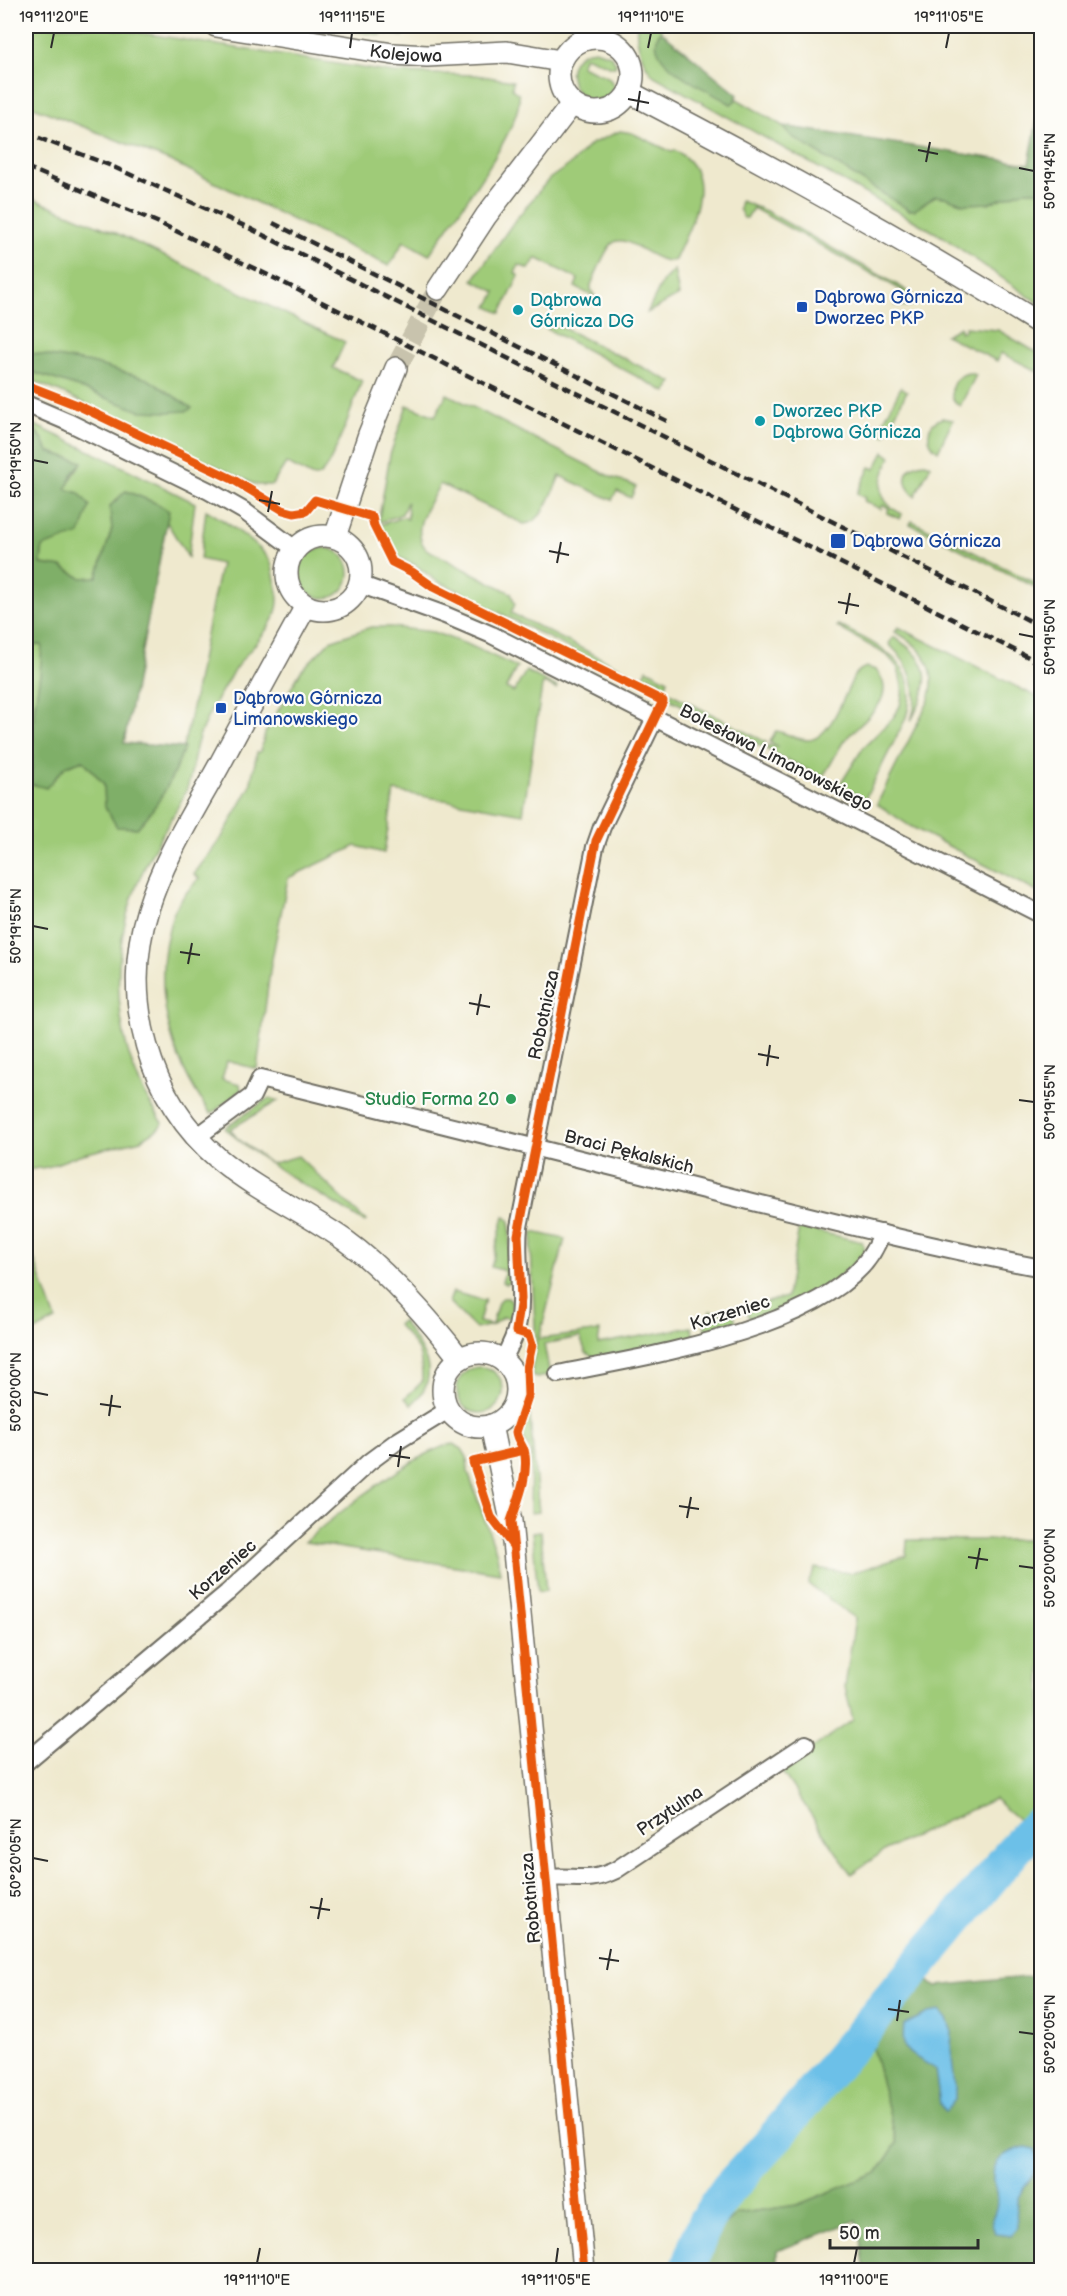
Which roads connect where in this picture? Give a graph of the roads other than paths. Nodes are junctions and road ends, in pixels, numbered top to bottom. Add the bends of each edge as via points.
1 (216, 26) edge
2 (609, 33) edge
3 (561, 61) junction
4 (629, 92) junction
5 (572, 104) junction
6 (438, 289) tunnel mouth
7 (1041, 325) edge
8 (396, 368) tunnel mouth
9 (26, 404) edge
10 (335, 537) junction
11 (295, 549) junction
12 (359, 584) junction
13 (306, 606) junction
14 (655, 718) junction
15 (1041, 915) edge
16 (197, 1137) junction
17 (534, 1149) junction
18 (881, 1233) junction
19 (1041, 1268) edge
20 (460, 1359) junction
21 (502, 1360) junction
22 (558, 1374) dead end
23 (448, 1410) junction
24 (491, 1425) junction
25 (806, 1744) dead end
26 (26, 1762) edge
27 (546, 1878) junction
28 (584, 2271) edge

1 - 3 street, Kolejowa via 393,54 507,52
2 - 3 street via 578,43
2 - 4 street via 629,59 633,75
3 - 5 street via 559,82
4 - 5 street via 621,103 607,111 591,112
4 - 7 street via 930,256
5 - 6 street via 486,216
8 - 10 street
9 - 11 street via 209,491
10 - 11 street via 314,537
10 - 12 street via 346,543 358,559
11 - 13 street via 287,563 287,580 294,596
12 - 13 street via 352,597 337,608 320,610
12 - 14 street, Bolesława Limanowskiego via 468,624
13 - 16 street via 171,852 142,933 137,993 146,1044 167,1096
14 - 15 street, Bolesława Limanowskiego
14 - 17 street, Robotnicza via 596,841
16 - 17 street, Braci Pękalskich via 252,1096 260,1079
16 - 20 street via 250,1182 358,1251 399,1290
17 - 18 street, Braci Pękalskich
17 - 21 street, Robotnicza via 518,1235 520,1312 514,1338
18 - 19 street, Braci Pękalskich
18 - 22 street, Korzeniec via 866,1263 825,1297 795,1312 684,1348
20 - 21 street via 479,1353
20 - 23 street via 448,1371 443,1384 443,1400
21 - 24 street via 513,1373 517,1393 510,1412
23 - 24 street via 468,1425
23 - 26 street, Korzeniec via 369,1462 227,1593
24 - 27 street, Robotnicza via 510,1515
25 - 27 street, Przytulna via 616,1870 593,1879
27 - 28 street, Robotnicza

